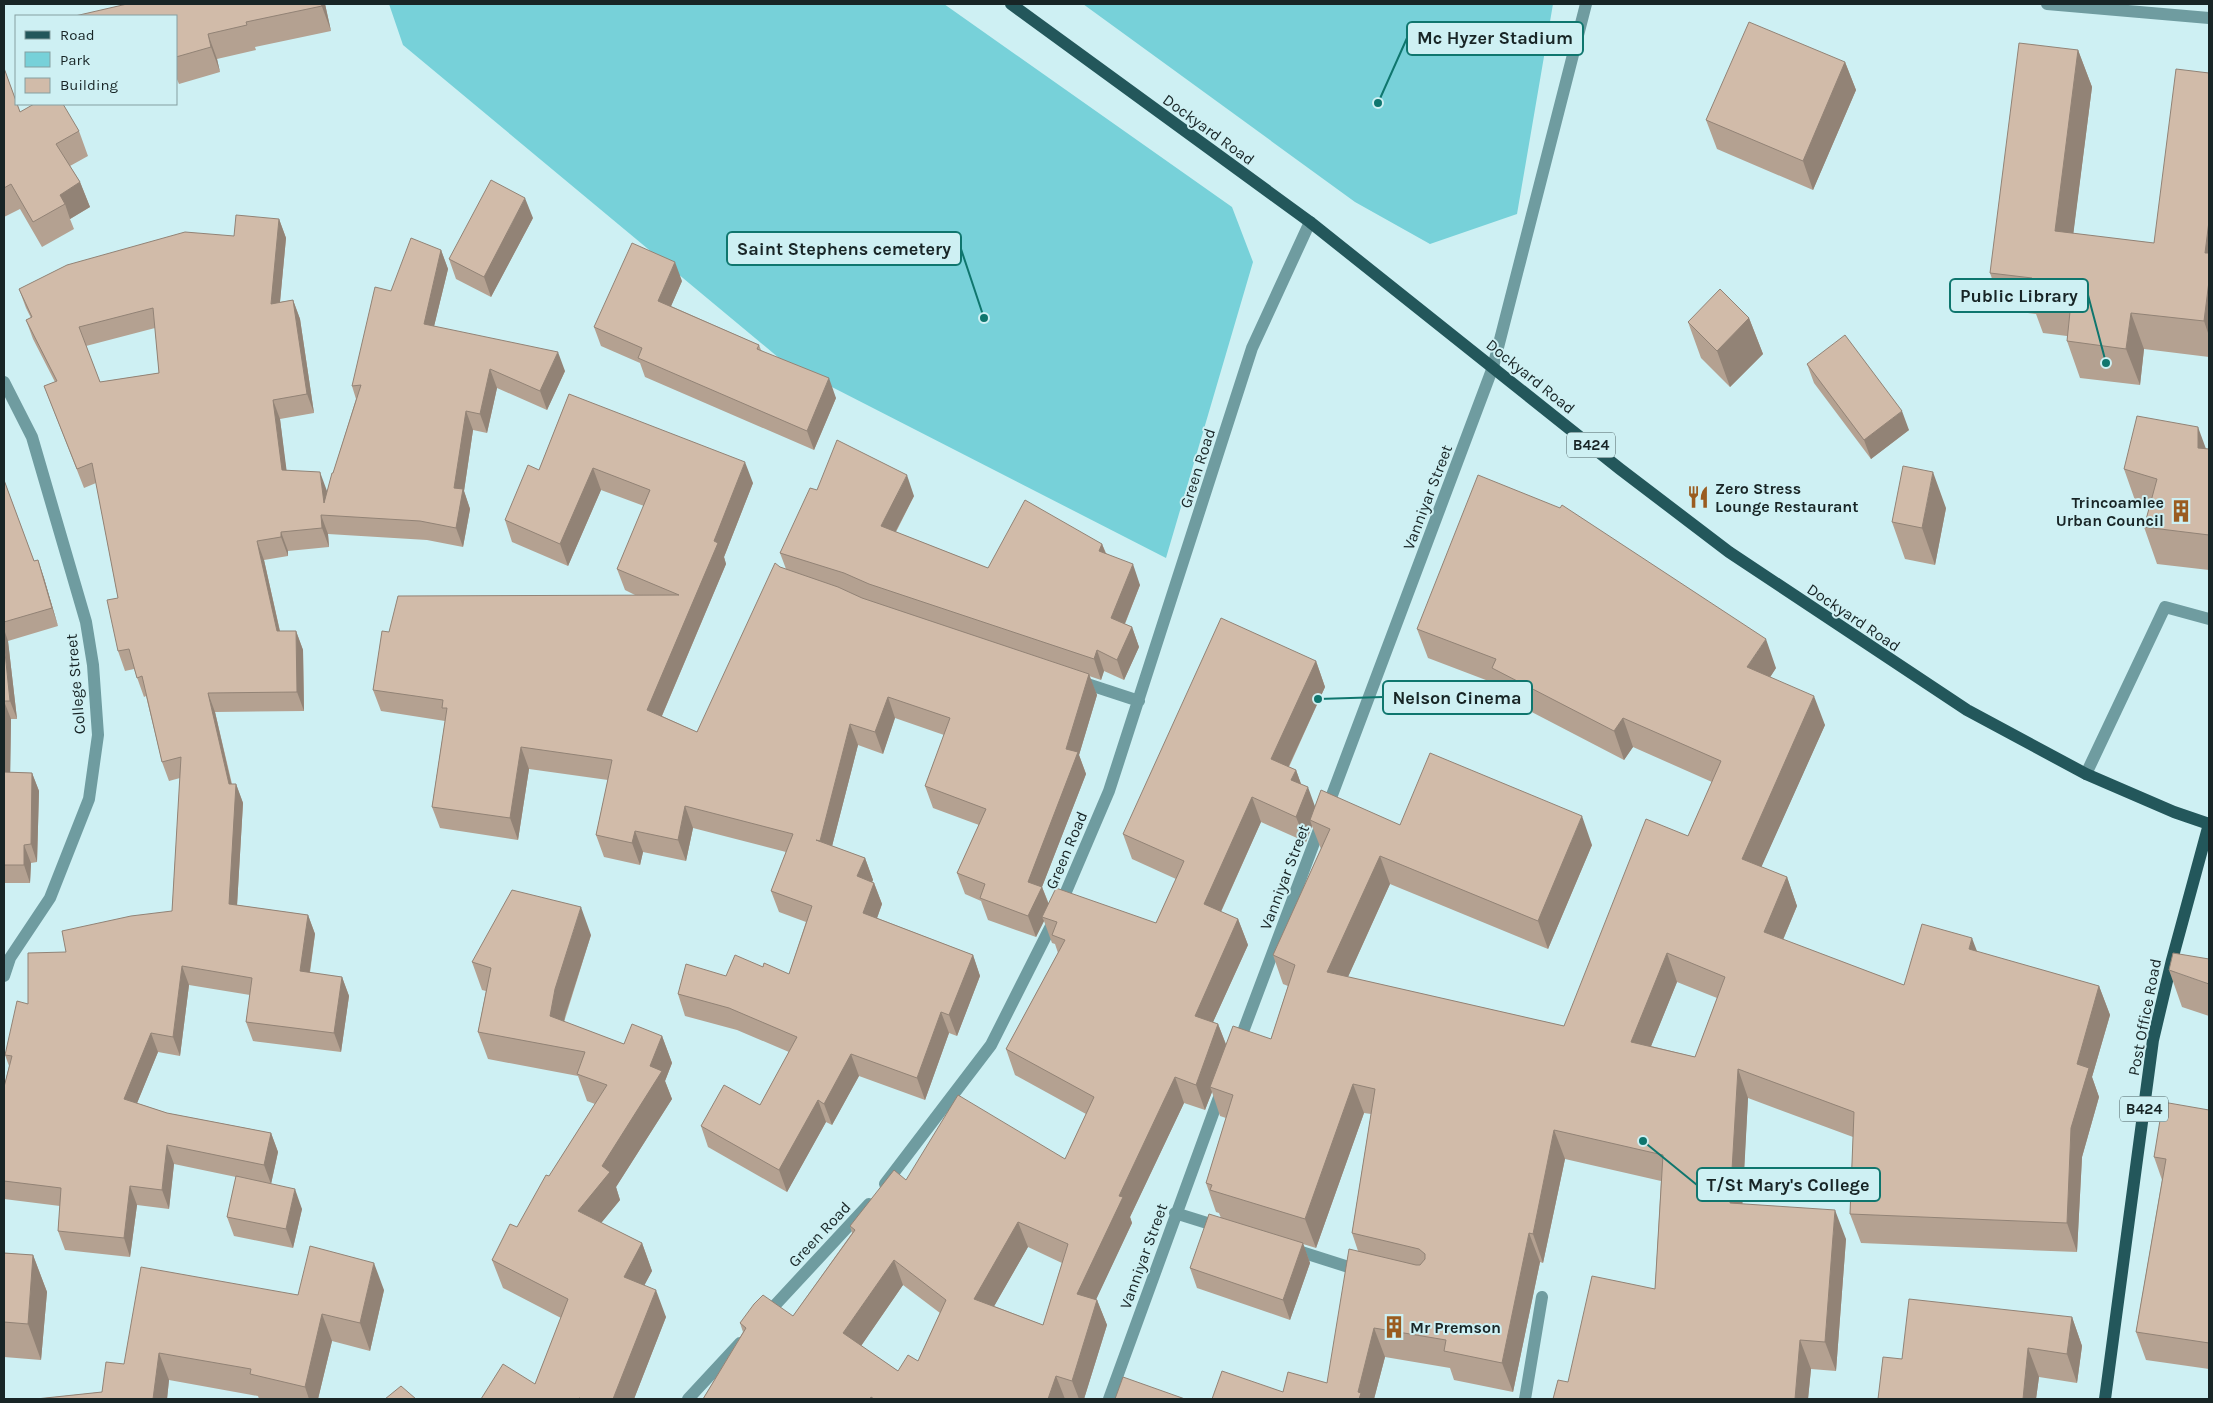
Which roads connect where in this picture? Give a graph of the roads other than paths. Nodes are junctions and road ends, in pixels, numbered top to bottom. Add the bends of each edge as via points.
1 (1011, 4) edge
2 (1586, 4) edge
3 (2047, 4) edge
4 (2209, 18) edge
5 (1310, 222) junction
6 (1493, 366) junction
7 (4, 382) edge
8 (2209, 619) edge
9 (1069, 678) edge
10 (1139, 701) junction
11 (2086, 774) junction
12 (2209, 824) edge
13 (7, 958) edge
14 (4, 976) edge
15 (1234, 1055) edge
16 (1227, 1074) edge
17 (1175, 1214) junction
18 (1230, 1230) edge
19 (1276, 1244) edge
20 (1376, 1274) edge
21 (1542, 1297) dead end
22 (688, 1399) edge
23 (1109, 1399) edge
24 (1525, 1399) edge
25 (2106, 1399) edge

1 - 5 main road, Dockyard Road / B424
2 - 6 street, Vanniyar Street
3 - 4 street
5 - 6 main road, Dockyard Road / B424
5 - 10 street, Green Road via 1252,348
6 - 11 main road, Dockyard Road / B424 via 1729,552 1967,710
6 - 15 street, Vanniyar Street
7 - 13 street, College Street via 32,437 86,622 98,735 89,799 50,898
8 - 11 street via 2165,607
9 - 10 street
10 - 22 street, Green Road via 1109,791 1054,920 991,1045 873,1200
11 - 12 main road, Dockyard Road / B424
12 - 25 main road, Post Office Road / B424 via 2153,1040
13 - 14 street, College Street
16 - 17 street, Vanniyar Street
17 - 18 street
17 - 23 street, Vanniyar Street
19 - 20 street
21 - 24 street

